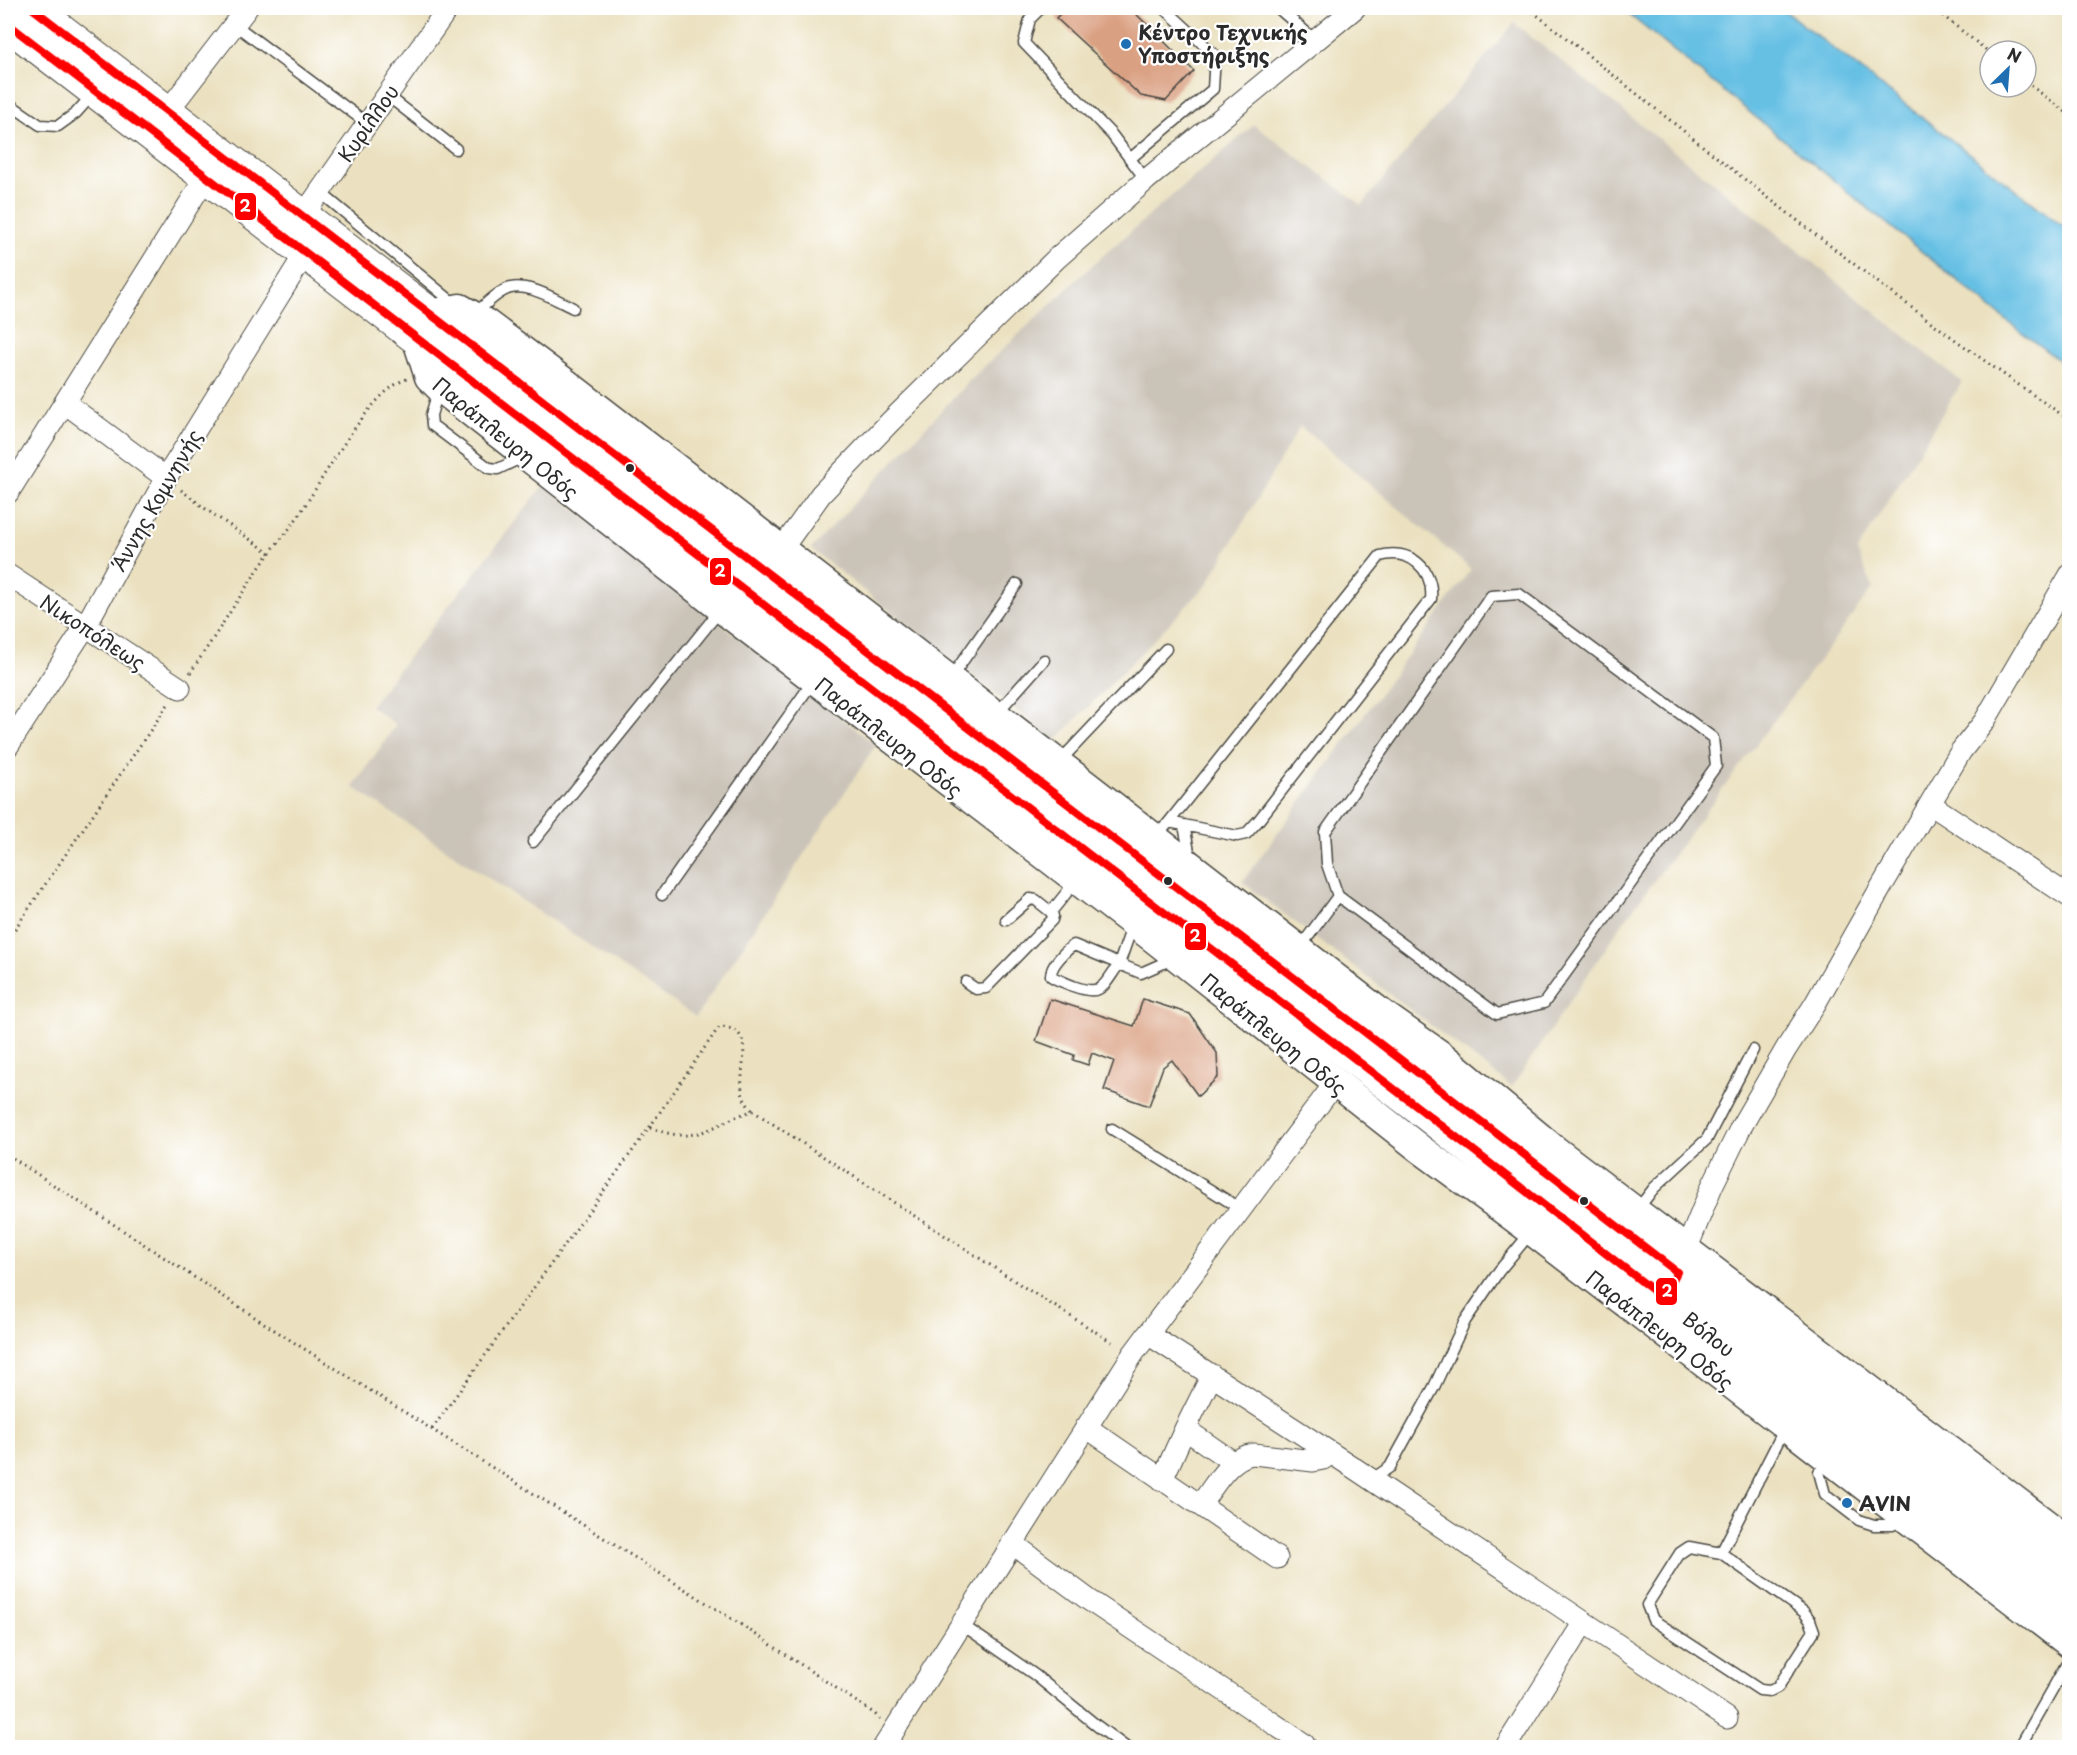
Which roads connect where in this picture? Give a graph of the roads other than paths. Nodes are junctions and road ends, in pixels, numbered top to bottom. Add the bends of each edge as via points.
1 (448, 8) edge
2 (1041, 8) edge
3 (1164, 8) edge
4 (1278, 8) edge
5 (1355, 8) edge
6 (44, 11) edge
7 (240, 16) edge
8 (8, 24) edge
9 (1316, 41) junction
10 (95, 92) junction
11 (388, 96) junction
12 (8, 103) edge
13 (167, 112) junction
14 (368, 124) junction
15 (456, 148) dead end
16 (1131, 158) junction
17 (206, 177) junction
18 (1146, 180) junction
19 (307, 226) junction
20 (573, 308) dead end
21 (445, 319) junction
22 (65, 404) junction
23 (166, 478) junction
24 (8, 493) edge
25 (781, 550) junction
26 (8, 575) edge
27 (2070, 575) edge
28 (1017, 584) dead end
29 (722, 609) junction
30 (85, 627) junction
31 (1166, 650) dead end
32 (1044, 660) dead end
33 (814, 679) junction
34 (950, 679) junction
35 (180, 688) road end
36 (996, 715) junction
37 (8, 746) edge
38 (1059, 763) junction
39 (1930, 804) junction
40 (1184, 825) junction
41 (1162, 830) junction
42 (533, 842) dead end
43 (1192, 866) junction
44 (1077, 881) junction
45 (662, 895) dead end
46 (1338, 896) junction
47 (2070, 897) edge
48 (1051, 912) junction
49 (1006, 920) dead end
50 (1134, 923) junction
51 (1299, 949) junction
52 (1178, 957) junction
53 (1119, 964) junction
54 (966, 982) dead end
55 (1753, 1050) dead end
56 (1335, 1083) junction
57 (1112, 1129) dead end
58 (1242, 1209) junction
59 (1636, 1211) junction
60 (1532, 1231) junction
61 (1669, 1285) junction
62 (1148, 1334) junction
63 (1212, 1375) junction
64 (1785, 1426) junction
65 (1086, 1427) junction
66 (1185, 1428) junction
67 (1331, 1453) junction
68 (1233, 1462) junction
69 (1819, 1472) dead end
70 (1162, 1480) junction
71 (1371, 1480) junction
72 (1200, 1505) junction
73 (1916, 1517) junction
74 (2070, 1542) edge
75 (1012, 1544) junction
76 (1721, 1553) junction
77 (1277, 1558) dead end
78 (2070, 1576) edge
79 (2070, 1611) edge
80 (1584, 1622) junction
81 (961, 1624) junction
82 (2070, 1644) edge
83 (2070, 1658) edge
84 (1727, 1718) dead end
85 (887, 1741) edge
86 (1304, 1744) dead end
87 (1127, 1748) edge
88 (1505, 1748) edge
89 (2019, 1748) edge

1 - 11 street, Κυρίλλου
2 - 16 lane via 1030,19 1024,43
3 - 16 lane via 1215,55 1212,89
4 - 9 lane
5 - 9 street
6 - 13 main road, Βόλου
7 - 13 street
7 - 14 lane
8 - 10 main road, Βόλου
9 - 18 street
10 - 12 lane via 58,126 40,125
10 - 17 main road, Βόλου
11 - 14 street, Κυρίλλου
11 - 15 lane
13 - 19 main road, Βόλου
14 - 19 street, Κυρίλλου
16 - 18 lane
17 - 19 main road, Βόλου
17 - 22 street
18 - 25 street via 1057,258 890,422 821,494
19 - 21 main road, Βόλου
19 - 21 lane
19 - 23 street, Άννης Κομνηνής
20 - 21 lane via 533,290 516,288
21 - 25 street, Παράπλευρη Οδός via 566,383
21 - 29 street, Παράπλευρη Οδός via 434,382
21 - 61 main road, Βόλου
22 - 23 street
22 - 24 street
23 - 30 street, Άννης Κομνηνής
25 - 34 street, Παράπλευρη Οδός
26 - 30 street, Νικοπόλεως
27 - 39 street via 1984,722 1961,751
28 - 34 lane
29 - 33 street, Παράπλευρη Οδός
29 - 42 lane
30 - 35 street, Νικοπόλεως
30 - 37 street, Άννης Κομνηνής
31 - 38 lane
32 - 36 lane
33 - 44 street, Παράπλευρη Οδός
33 - 45 lane
34 - 36 street, Παράπλευρη Οδός
36 - 38 street, Παράπλευρη Οδός
38 - 41 street, Παράπλευρη Οδός
39 - 47 street
39 - 61 street via 1741,1127
40 - 41 lane
40 - 41 lane via 1237,836 1246,834 1258,821 1431,599 1431,582 1418,562 1395,554 1380,556
40 - 43 lane
41 - 43 street, Παράπλευρη Οδός
43 - 51 street, Παράπλευρη Οδός
44 - 48 lane
44 - 50 street, Παράπλευρη Οδός
46 - 46 lane via 1497,1014 1544,1003 1716,766 1713,738 1519,594 1491,596 1325,832 1327,864
46 - 51 lane
48 - 49 lane via 1030,899
48 - 54 lane via 1052,920 986,988 976,989
50 - 52 street, Παράπλευρη Οδός
50 - 53 lane
51 - 59 street, Παράπλευρη Οδός via 1442,1056
52 - 53 lane via 1141,973
52 - 56 street, Παράπλευρη Οδός
53 - 53 lane via 1074,945 1050,972 1053,978 1089,992 1104,985
55 - 59 lane via 1707,1140 1654,1188
56 - 58 street
56 - 60 street, Παράπλευρη Οδός
57 - 58 lane
58 - 62 street
59 - 61 street, Παράπλευρη Οδός
60 - 61 street, Παράπλευρη Οδός
60 - 71 lane via 1465,1321 1390,1467
61 - 64 street, Παράπλευρη Οδός
61 - 73 main road, Βόλου
61 - 74 street, Παράπλευρη Οδός
61 - 78 main road, Βόλου
62 - 63 street
62 - 65 street
63 - 66 street
63 - 67 street
64 - 73 street, Παράπλευρη Οδός
64 - 76 lane
65 - 70 street
65 - 75 street
66 - 68 street
66 - 70 street
67 - 68 street via 1319,1460 1253,1454
67 - 71 street
68 - 72 street
69 - 73 lane via 1825,1494 1859,1520 1874,1525
70 - 72 street
71 - 80 street
72 - 77 street
73 - 79 main road, Βόλου
73 - 82 street, Παράπλευρη Οδός
75 - 81 street
75 - 86 street
76 - 76 lane via 1804,1612 1814,1631 1778,1687 1770,1691 1760,1690 1649,1614 1647,1605 1680,1553 1689,1547
80 - 84 street
80 - 88 street
81 - 85 street
81 - 87 lane via 1035,1675
83 - 89 lane

